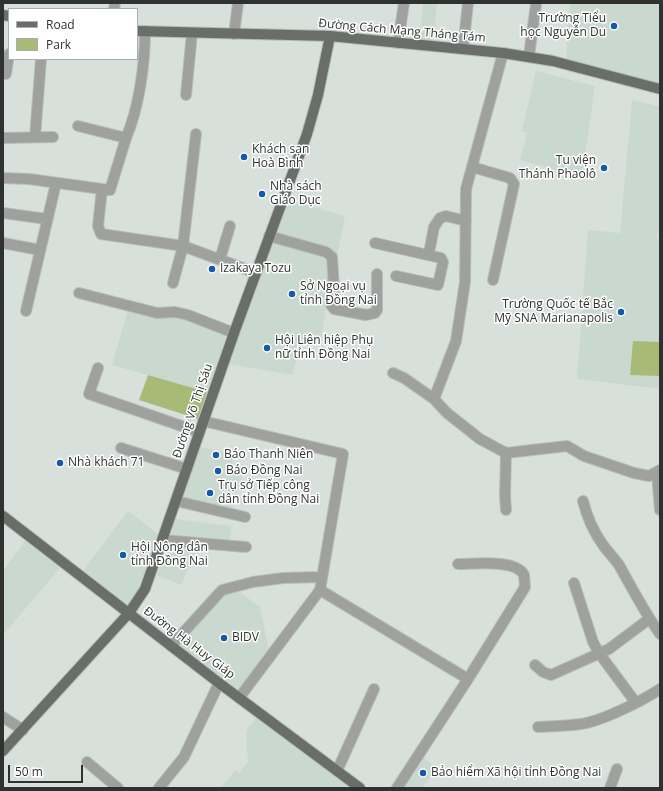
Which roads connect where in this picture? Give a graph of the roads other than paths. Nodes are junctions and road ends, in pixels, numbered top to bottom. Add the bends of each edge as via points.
1 (238, 3) edge
2 (404, 3) edge
3 (468, 3) edge
4 (536, 4) dead end
5 (141, 31) edge
6 (192, 33) junction
7 (234, 34) junction
8 (330, 36) junction
9 (398, 43) junction
10 (463, 49) junction
11 (503, 53) junction
12 (529, 56) junction
13 (8, 60) edge
14 (41, 60) edge
15 (6, 74) dead end
16 (660, 89) edge
17 (186, 95) dead end
18 (78, 126) dead end
19 (196, 134) dead end
20 (35, 137) junction
21 (53, 137) dead end
22 (3, 138) edge
23 (126, 138) junction
24 (472, 167) junction
25 (3, 178) edge
26 (56, 184) junction
27 (102, 189) junction
28 (3, 212) edge
29 (47, 219) junction
30 (466, 220) junction
31 (230, 226) dead end
32 (269, 236) junction
33 (3, 243) edge
34 (375, 243) dead end
35 (183, 246) junction
36 (40, 250) junction
37 (429, 253) junction
38 (220, 259) junction
39 (256, 273) junction
40 (377, 274) dead end
41 (396, 276) dead end
42 (493, 280) dead end
43 (174, 283) dead end
44 (80, 293) dead end
45 (26, 311) dead end
46 (234, 333) junction
47 (98, 368) dead end
48 (392, 373) dead end
49 (434, 400) junction
50 (203, 421) junction
51 (199, 432) junction
52 (121, 448) dead end
53 (506, 453) junction
54 (187, 469) junction
55 (658, 471) edge
56 (176, 501) junction
57 (583, 501) dead end
58 (506, 510) dead end
59 (660, 510) edge
60 (3, 516) edge
61 (245, 517) dead end
62 (163, 540) junction
63 (246, 546) dead end
64 (458, 564) dead end
65 (322, 577) junction
66 (574, 583) dead end
67 (320, 590) junction
68 (129, 613) junction
69 (649, 619) junction
70 (660, 634) edge
71 (170, 646) junction
72 (599, 653) junction
73 (535, 665) dead end
74 (468, 679) junction
75 (219, 683) junction
76 (374, 689) dead end
77 (660, 689) edge
78 (239, 698) junction
79 (636, 703) junction
80 (3, 717) edge
81 (538, 727) dead end
82 (23, 730) junction
83 (3, 751) edge
84 (87, 762) dead end
85 (617, 769) dead end
86 (337, 770) junction
87 (118, 788) edge
88 (159, 788) edge
89 (360, 788) edge
90 (397, 788) edge
91 (610, 788) edge

1 - 7 street
2 - 9 street
3 - 10 street
4 - 12 street
5 - 6 main road, Đường Cách Mạng Tháng Tám
5 - 23 street via 145,53
6 - 7 main road, Đường Cách Mạng Tháng Tám
6 - 17 street
7 - 8 main road, Đường Cách Mạng Tháng Tám
8 - 9 main road, Đường Cách Mạng Tháng Tám
8 - 32 main road, Đường Võ Thị Sáu via 314,110
9 - 10 main road, Đường Cách Mạng Tháng Tám
10 - 11 main road, Đường Cách Mạng Tháng Tám
11 - 12 main road, Đường Cách Mạng Tháng Tám
11 - 24 street
12 - 16 main road, Đường Cách Mạng Tháng Tám
13 - 15 street
14 - 20 street
18 - 23 street
19 - 35 street
20 - 21 street
20 - 22 street
23 - 27 street via 110,190
24 - 30 street via 466,189
24 - 42 street via 510,178 514,184
25 - 26 street
26 - 27 street
26 - 29 street
27 - 35 street via 98,226 100,234
28 - 29 street
29 - 36 street
30 - 37 street via 446,216 440,218 434,228
30 - 49 street via 464,292 456,341
31 - 38 street
32 - 39 main road, Đường Võ Thị Sáu
32 - 40 street via 326,252 332,257 334,289 331,305 334,309 366,315 375,314
33 - 36 street
34 - 37 street
35 - 38 street
35 - 43 street
36 - 45 street
37 - 41 street via 441,258 443,262 444,268 438,285
38 - 39 street
39 - 46 main road, Đường Võ Thị Sáu
44 - 46 street via 157,313 176,312 188,315
46 - 50 main road, Đường Võ Thị Sáu
47 - 51 street via 89,394
48 - 49 street via 404,378
49 - 53 street via 473,434
50 - 51 main road, Đường Võ Thị Sáu
50 - 65 street via 343,454
51 - 54 main road, Đường Võ Thị Sáu
52 - 54 street
53 - 55 street via 567,446 584,456 634,473 649,476
53 - 58 street
54 - 56 main road, Đường Võ Thị Sáu
55 - 59 street
56 - 61 street
56 - 62 main road, Đường Võ Thị Sáu
57 - 69 street via 588,520 617,562
60 - 68 main road, Đường Hà Huy Giáp
62 - 63 street
62 - 68 main road, Đường Võ Thị Sáu via 145,589
64 - 74 street via 509,565 522,571 525,580 525,587
65 - 67 street
65 - 71 street via 283,578 222,590
66 - 72 street
67 - 74 street
67 - 78 street
68 - 71 main road, Đường Hà Huy Giáp
68 - 82 main road, Đường Võ Thị Sáu
69 - 70 street
69 - 72 street via 618,643
71 - 75 main road, Đường Hà Huy Giáp
72 - 73 street via 551,675
72 - 79 street
74 - 90 street
75 - 78 main road, Đường Hà Huy Giáp
75 - 88 street via 184,757
76 - 86 street
77 - 79 street
78 - 86 main road, Đường Hà Huy Giáp
79 - 81 street via 582,724
80 - 82 street
82 - 83 main road, Đường Võ Thị Sáu
84 - 87 street
85 - 91 street
86 - 89 main road, Đường Hà Huy Giáp

